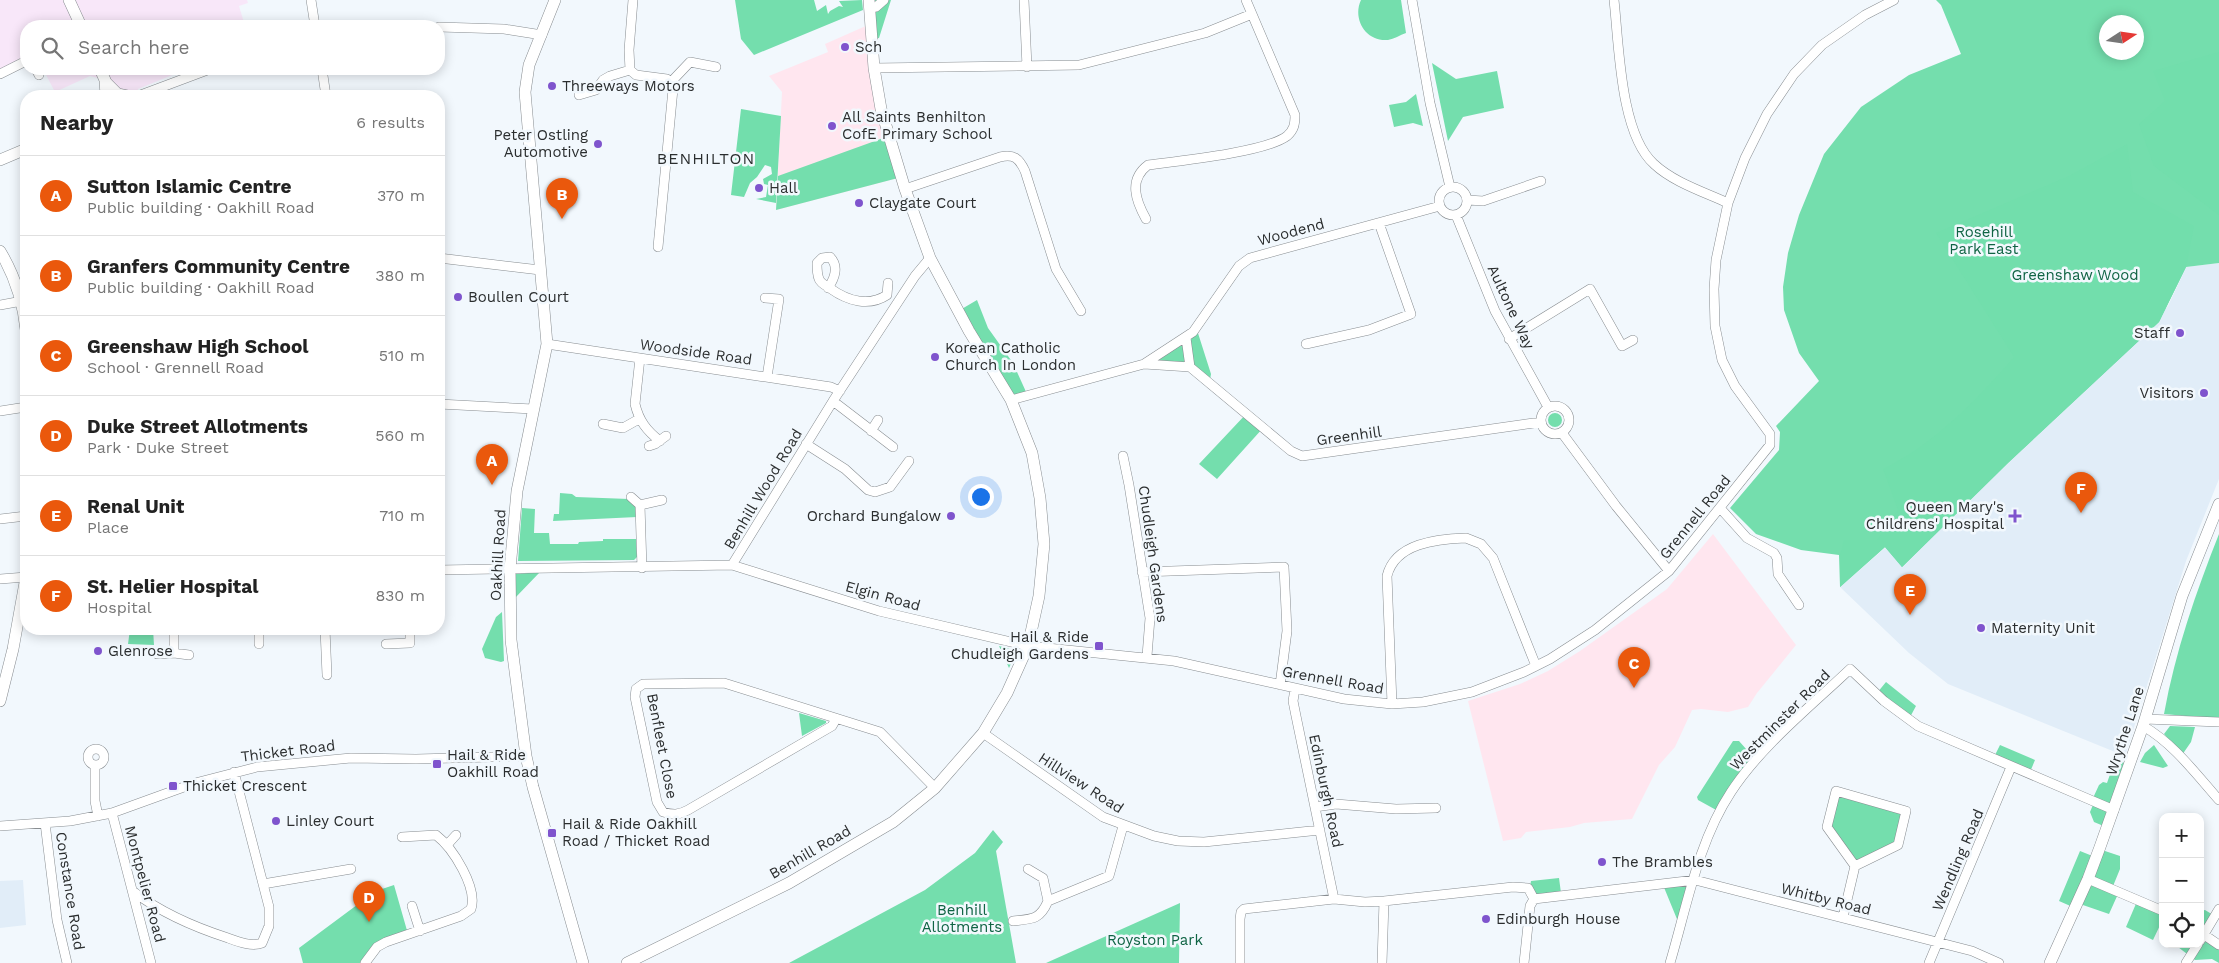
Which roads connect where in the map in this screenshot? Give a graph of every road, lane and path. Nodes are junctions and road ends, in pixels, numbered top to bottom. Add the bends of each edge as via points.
1 (69, 0) edge
2 (311, 0) edge
3 (555, 0) edge
4 (633, 0) edge
5 (884, 0) edge
6 (1024, 0) edge
7 (1246, 0) edge
8 (1412, 0) edge
9 (1614, 0) edge
10 (1894, 0) edge
11 (869, 4) edge
12 (1252, 14) junction
13 (78, 20) edge
14 (315, 20) edge
15 (445, 27) edge
16 (542, 34) junction
17 (20, 64) edge
18 (716, 67) dead end
19 (1026, 67) junction
20 (874, 68) junction
21 (630, 70) junction
22 (0, 74) edge
23 (103, 75) edge
24 (194, 75) edge
25 (323, 75) edge
26 (106, 80) junction
27 (670, 82) junction
28 (106, 90) edge
29 (115, 90) edge
30 (154, 90) edge
31 (325, 90) edge
32 (579, 95) dead end
33 (20, 152) edge
34 (0, 160) edge
35 (1541, 181) dead end
36 (1450, 187) junction
37 (905, 189) junction
38 (1468, 200) junction
39 (1728, 203) junction
40 (1440, 206) junction
41 (1456, 215) junction
42 (1146, 219) dead end
43 (1378, 223) junction
44 (658, 247) dead end
45 (0, 251) edge
46 (930, 258) junction
47 (445, 259) edge
48 (540, 270) junction
49 (888, 283) dead end
50 (828, 288) dead end
51 (20, 295) edge
52 (887, 295) junction
53 (765, 298) dead end
54 (20, 301) edge
55 (898, 301) junction
56 (0, 305) edge
57 (1081, 311) dead end
58 (1186, 338) junction
59 (1509, 339) junction
60 (1633, 340) dead end
61 (547, 344) junction
62 (1306, 344) dead end
63 (640, 358) junction
64 (1144, 364) junction
65 (1190, 367) junction
66 (767, 377) junction
67 (840, 391) junction
68 (1011, 400) junction
69 (833, 401) junction
70 (445, 404) edge
71 (1548, 407) junction
72 (20, 408) edge
73 (533, 409) junction
74 (0, 411) edge
75 (639, 419) junction
76 (878, 420) dead end
77 (1541, 422) junction
78 (603, 424) dead end
79 (871, 431) junction
80 (1562, 433) junction
81 (806, 444) junction
82 (649, 446) dead end
83 (893, 447) dead end
84 (1123, 456) dead end
85 (909, 461) dead end
86 (631, 497) dead end
87 (662, 500) dead end
88 (2219, 504) edge
89 (640, 505) junction
90 (1720, 508) junction
91 (20, 517) edge
92 (0, 519) edge
93 (732, 566) junction
94 (642, 568) junction
95 (510, 569) junction
96 (445, 570) edge
97 (1669, 571) junction
98 (1142, 572) junction
99 (20, 577) edge
100 (0, 579) edge
101 (1800, 605) dead end
102 (20, 610) edge
103 (174, 635) edge
104 (259, 635) edge
105 (325, 635) edge
106 (410, 635) edge
107 (259, 644) dead end
108 (386, 644) dead end
109 (1028, 646) junction
110 (174, 653) junction
111 (157, 654) dead end
112 (189, 655) dead end
113 (1147, 656) junction
114 (1536, 666) junction
115 (327, 675) dead end
116 (1280, 685) junction
117 (1295, 689) junction
118 (0, 701) edge
119 (1392, 704) junction
120 (836, 719) junction
121 (2144, 722) junction
122 (2219, 722) edge
123 (983, 733) junction
124 (526, 756) junction
125 (95, 765) dead end
126 (2011, 767) junction
127 (234, 772) junction
128 (935, 788) junction
129 (2219, 800) edge
130 (1315, 807) junction
131 (1436, 808) dead end
132 (2114, 810) junction
133 (112, 813) junction
134 (98, 816) junction
135 (46, 824) junction
136 (0, 826) edge
137 (1123, 826) junction
138 (1320, 830) junction
139 (456, 835) dead end
140 (402, 837) dead end
141 (446, 845) junction
142 (1856, 866) junction
143 (351, 869) dead end
144 (1028, 869) dead end
145 (2088, 879) junction
146 (1695, 880) junction
147 (263, 884) junction
148 (134, 892) junction
149 (1534, 898) junction
150 (1334, 899) junction
151 (1048, 901) junction
152 (1384, 901) junction
153 (412, 906) dead end
154 (2159, 909) edge
155 (2219, 910) edge
156 (1844, 917) junction
157 (1013, 921) dead end
158 (420, 931) junction
159 (2204, 933) edge
160 (2204, 937) edge
161 (1938, 942) junction
162 (2219, 945) edge
163 (2195, 948) edge
164 (67, 963) edge
165 (151, 963) edge
166 (365, 963) edge
167 (583, 963) edge
168 (627, 963) edge
169 (1240, 963) edge
170 (1382, 963) edge
171 (1524, 963) edge
172 (1670, 963) edge
173 (1930, 963) edge
174 (1999, 963) edge
175 (2050, 963) edge
176 (2186, 963) edge

1 - 13 street
2 - 14 street
3 - 16 street, Oakhill Road
4 - 21 street
5 - 11 street via 876,6
6 - 19 street
7 - 12 street
8 - 36 street via 1430,103
9 - 39 street via 1627,113 1643,153 1669,175
10 - 39 street via 1841,31 1800,67 1767,114
11 - 20 street, Benhill Road
12 - 19 street via 1206,33 1079,65
12 - 42 street via 1295,115 1292,131 1276,142 1254,148 1148,166 1142,170 1135,190
15 - 16 street
16 - 48 street, Oakhill Road via 529,65 525,92
17 - 22 street
18 - 27 street via 690,62
19 - 20 street
20 - 37 street, Benhill Road via 881,109
21 - 27 street via 636,75 662,77
21 - 32 street via 610,76 602,80 596,90
23 - 26 street
24 - 30 street
25 - 31 street
26 - 28 street
26 - 29 street
27 - 44 street via 673,89
33 - 34 street
35 - 38 street via 1483,201
36 - 38 street via 1464,191
36 - 40 street via 1442,192
37 - 46 street, Benhill Road
37 - 57 street via 1000,157 1016,157 1021,161 1056,269
38 - 41 street via 1466,208
39 - 90 street, Grennell Road via 1716,260 1715,326 1722,360 1730,377 1771,436 1770,445
40 - 41 street via 1446,214
40 - 43 street, Woodend
41 - 59 street, Aultone Way
43 - 58 street, Woodend via 1244,261
43 - 62 street via 1411,314 1369,330
45 - 51 street
46 - 55 street, Benhill Wood Road
46 - 68 street, Benhill Road
47 - 48 street
48 - 61 street, Oakhill Road
49 - 52 street
50 - 52 street via 852,301 879,300
52 - 55 street
53 - 66 street via 779,299
54 - 56 street
55 - 67 street, Benhill Wood Road
58 - 64 street, Woodend
58 - 65 street
59 - 60 street via 1590,289 1622,346
59 - 71 street, Aultone Way
61 - 63 street, Woodside Road
61 - 73 street, Oakhill Road
63 - 66 street, Woodside Road
63 - 75 street via 635,404
64 - 65 street, Woodend
64 - 68 street, Woodend
65 - 77 street, Greenhill via 1291,451 1302,456
66 - 67 street, Woodside Road
67 - 69 street, Benhill Wood Road
68 - 109 street, Benhill Road via 1032,453 1042,522 1042,572
69 - 79 street
69 - 81 street, Benhill Wood Road
70 - 73 street
71 - 77 street
71 - 80 street via 1561,406 1568,413 1570,422
72 - 74 street
73 - 95 street, Oakhill Road via 517,490
75 - 78 street via 623,428
75 - 82 street via 649,432 663,439
76 - 79 street
77 - 80 street via 1548,433
79 - 83 street
80 - 97 street
81 - 85 street via 875,492 890,487
81 - 93 street, Benhill Wood Road
84 - 98 street, Chudleigh Gardens
86 - 89 street
87 - 89 street
88 - 121 street, Wrythe Lane via 2182,596
89 - 94 street
90 - 97 street, Grennell Road
90 - 101 street via 1747,538 1774,553 1778,574
91 - 92 street
93 - 94 street, Benhill Wood Road
93 - 109 street, Elgin Road via 879,611
94 - 95 street, Benhill Wood Road
95 - 96 street, Benhill Wood Road
95 - 124 street, Oakhill Road via 513,664
97 - 114 street, Grennell Road via 1595,630
98 - 113 street, Chudleigh Gardens via 1150,618
98 - 116 street via 1284,567 1287,631
99 - 100 street
102 - 118 street
103 - 110 street
104 - 107 street
105 - 115 street
106 - 108 street via 410,643
109 - 113 street, Grennell Road
109 - 123 street, Benhill Road via 1007,694
110 - 111 street
110 - 112 street
113 - 116 street, Grennell Road
114 - 119 street, Grennell Road via 1472,692 1423,702
114 - 119 street via 1498,567 1486,549 1466,538 1414,546 1394,560 1387,576
116 - 117 street, Grennell Road
117 - 119 street, Grennell Road
117 - 130 street, Edinburgh Road via 1294,701
120 - 120 street, Benfleet Close via 724,682 643,684 636,689 657,802 663,812 670,815 680,814 696,805 832,726
120 - 128 street, Benfleet Close via 880,732
121 - 122 street
121 - 129 street
121 - 132 street, Wrythe Lane
123 - 128 street, Benhill Road
123 - 137 street, Hillview Road via 1086,806
124 - 127 street, Thicket Road via 351,758
124 - 167 street, Oakhill Road
125 - 134 street
126 - 132 street, Westminster Road
126 - 146 street, Westminster Road via 1918,726 1895,710 1850,669 1764,751 1742,777 1712,828
126 - 161 street, Wendling Road
127 - 133 street, Thicket Road
127 - 147 street
128 - 168 street, Benhill Road via 893,822 789,882
130 - 131 street via 1336,804
130 - 138 street, Edinburgh Road
132 - 145 street, Wrythe Lane
133 - 134 street, Thicket Road
133 - 148 street, Montpelier Road
134 - 135 street, Thicket Road
135 - 136 street, Thicket Road
135 - 164 street, Constance Road via 57,920
137 - 138 street, Hillview Road via 1178,841 1204,842
137 - 151 street via 1109,876
138 - 150 street, Edinburgh Road
139 - 141 street
140 - 141 street via 436,835
141 - 158 street via 464,870 472,909
142 - 142 street via 1828,827 1836,791 1906,811 1898,845
142 - 156 street
143 - 147 street
144 - 151 street via 1043,878
145 - 154 street
145 - 175 street, Wrythe Lane
146 - 149 street, Whitby Road
146 - 156 street, Whitby Road
146 - 172 street, Westminster Road
147 - 148 street via 269,907 269,926 262,944 257,945 192,927 154,907
148 - 165 street, Montpelier Road
149 - 152 street via 1528,888 1512,887
149 - 171 street via 1530,906
150 - 152 street
150 - 169 street via 1244,909 1240,919
151 - 157 street via 1044,912 1035,918
152 - 170 street
153 - 158 street
155 - 159 street
156 - 161 street, Whitby Road
158 - 166 street via 376,946
160 - 162 street
161 - 173 street, Wendling Road
161 - 174 street, Whitby Road via 1972,951
163 - 176 street

